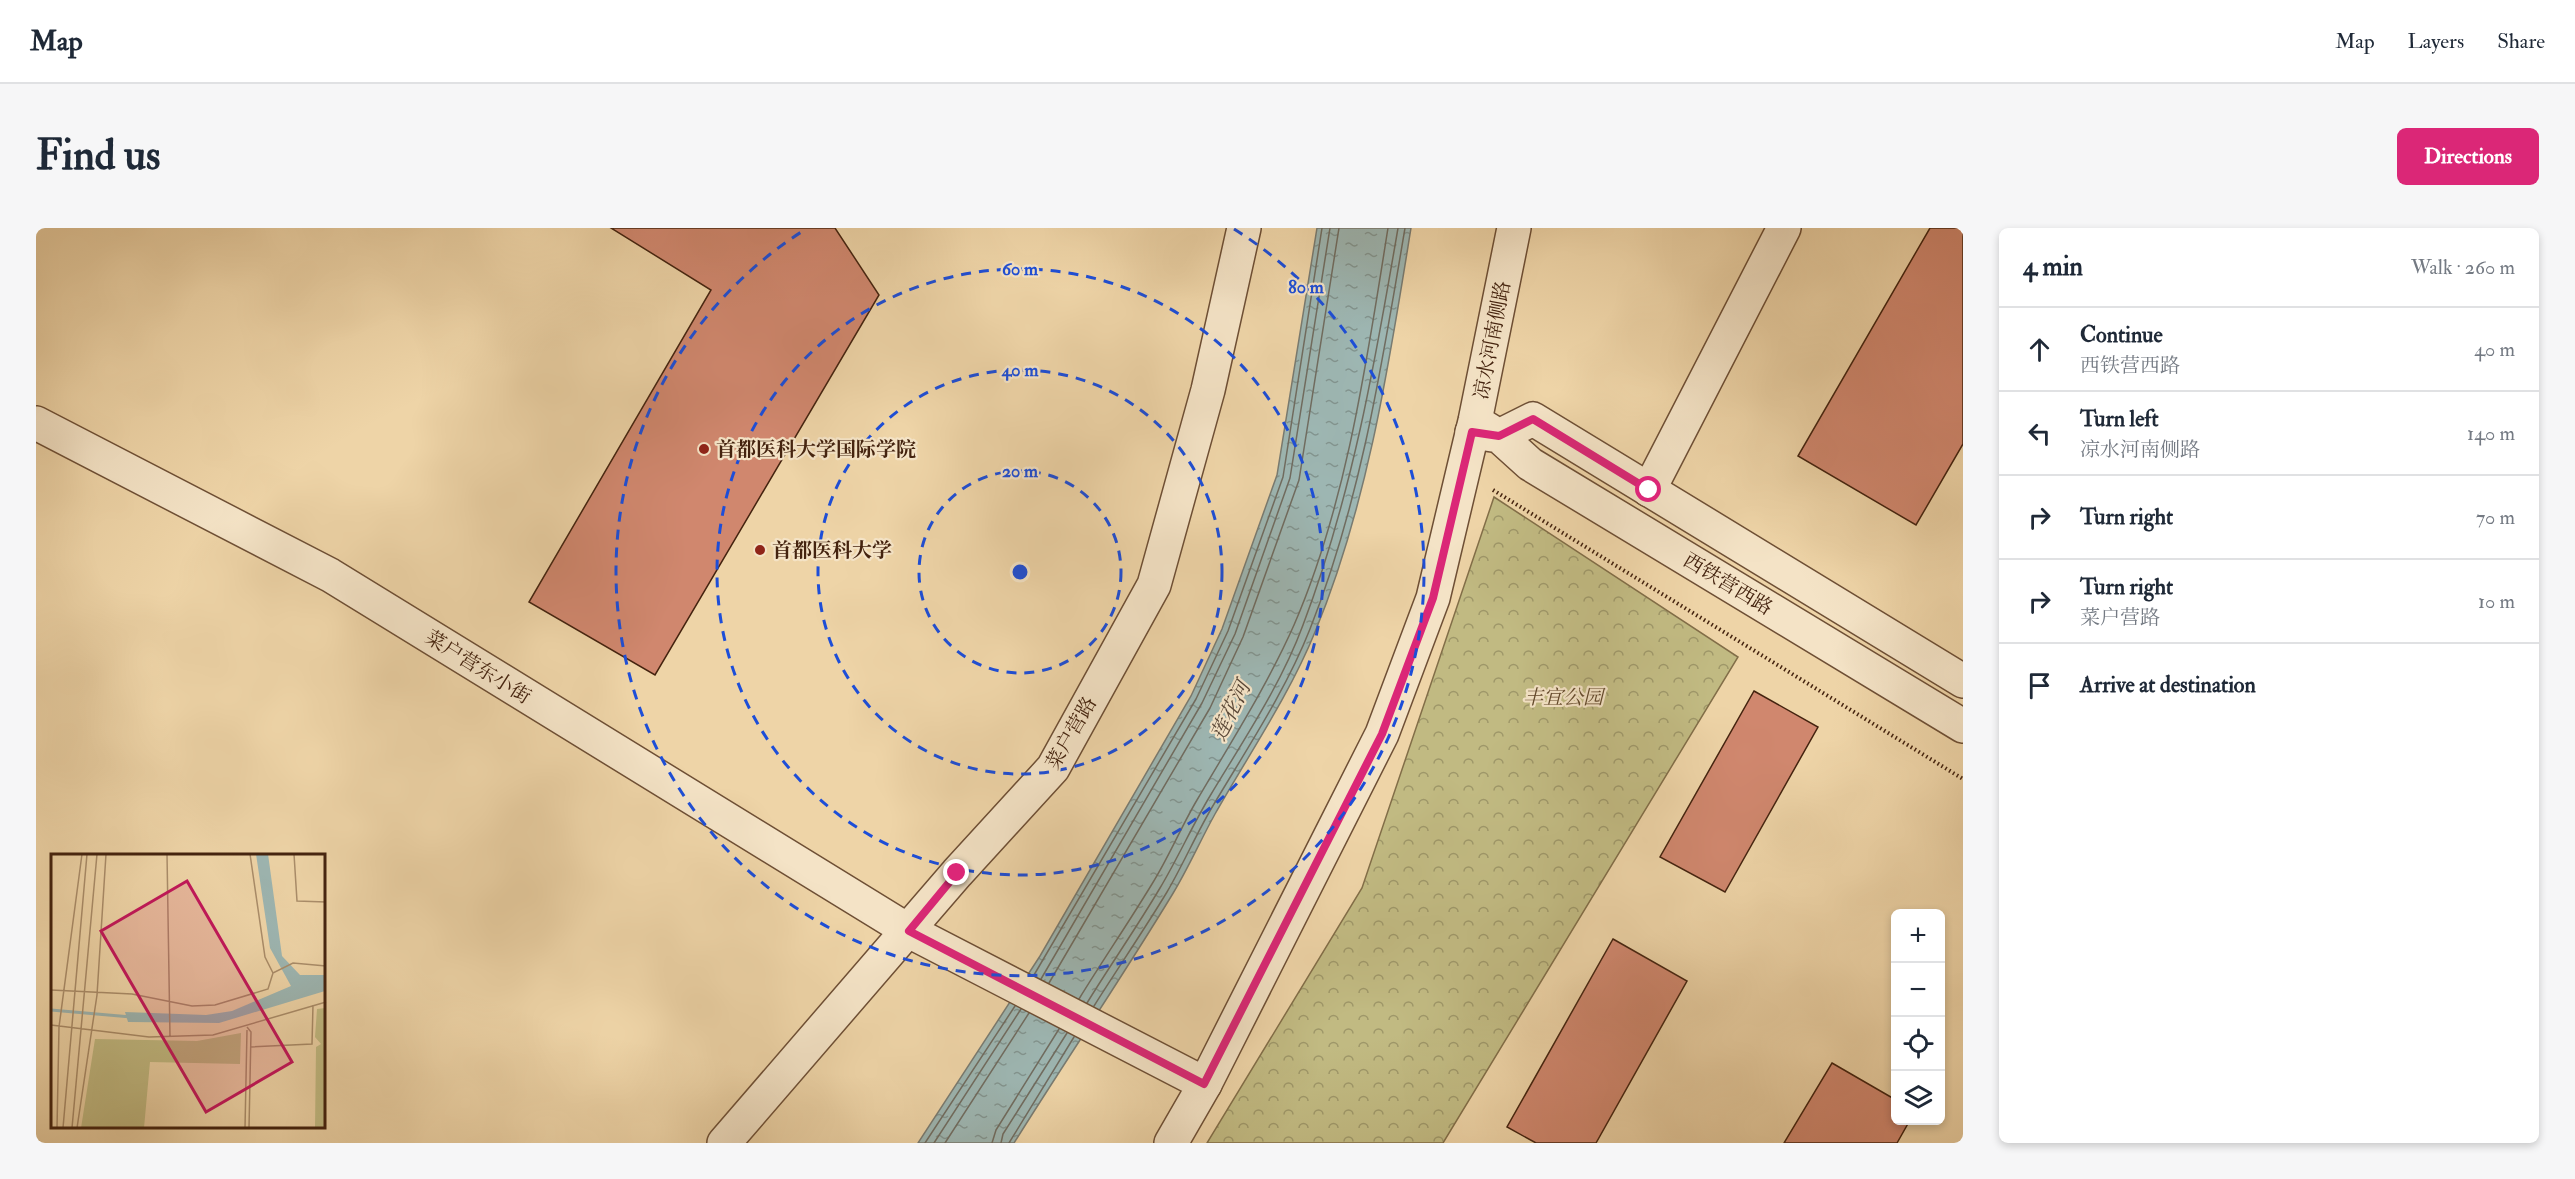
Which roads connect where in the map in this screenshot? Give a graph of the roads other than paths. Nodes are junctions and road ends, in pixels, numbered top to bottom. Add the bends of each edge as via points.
1 (1244, 228) edge
2 (1514, 228) edge
3 (1784, 228) edge
4 (36, 423) edge
5 (1482, 430) junction
6 (1649, 490) junction
7 (1963, 681) edge
8 (1963, 726) edge
9 (909, 931) junction
10 (1204, 1084) junction
11 (724, 1143) edge
12 (1171, 1143) edge

1 - 9 street, 菜户营路 via 1209,390 1154,585 1053,768
2 - 5 street, 凉水河南侧路
3 - 6 street
4 - 9 street, 菜户营东小街 via 330,575
5 - 6 street, 西铁营西路 via 1533,419
5 - 8 street, 西铁营西路 via 1530,464
5 - 10 street, 凉水河南侧路 via 1433,598 1382,734
6 - 7 street, 西铁营西路
9 - 10 street, 菜户营东小街
9 - 11 street, 菜户营路
10 - 12 street, 凉水河南侧路

